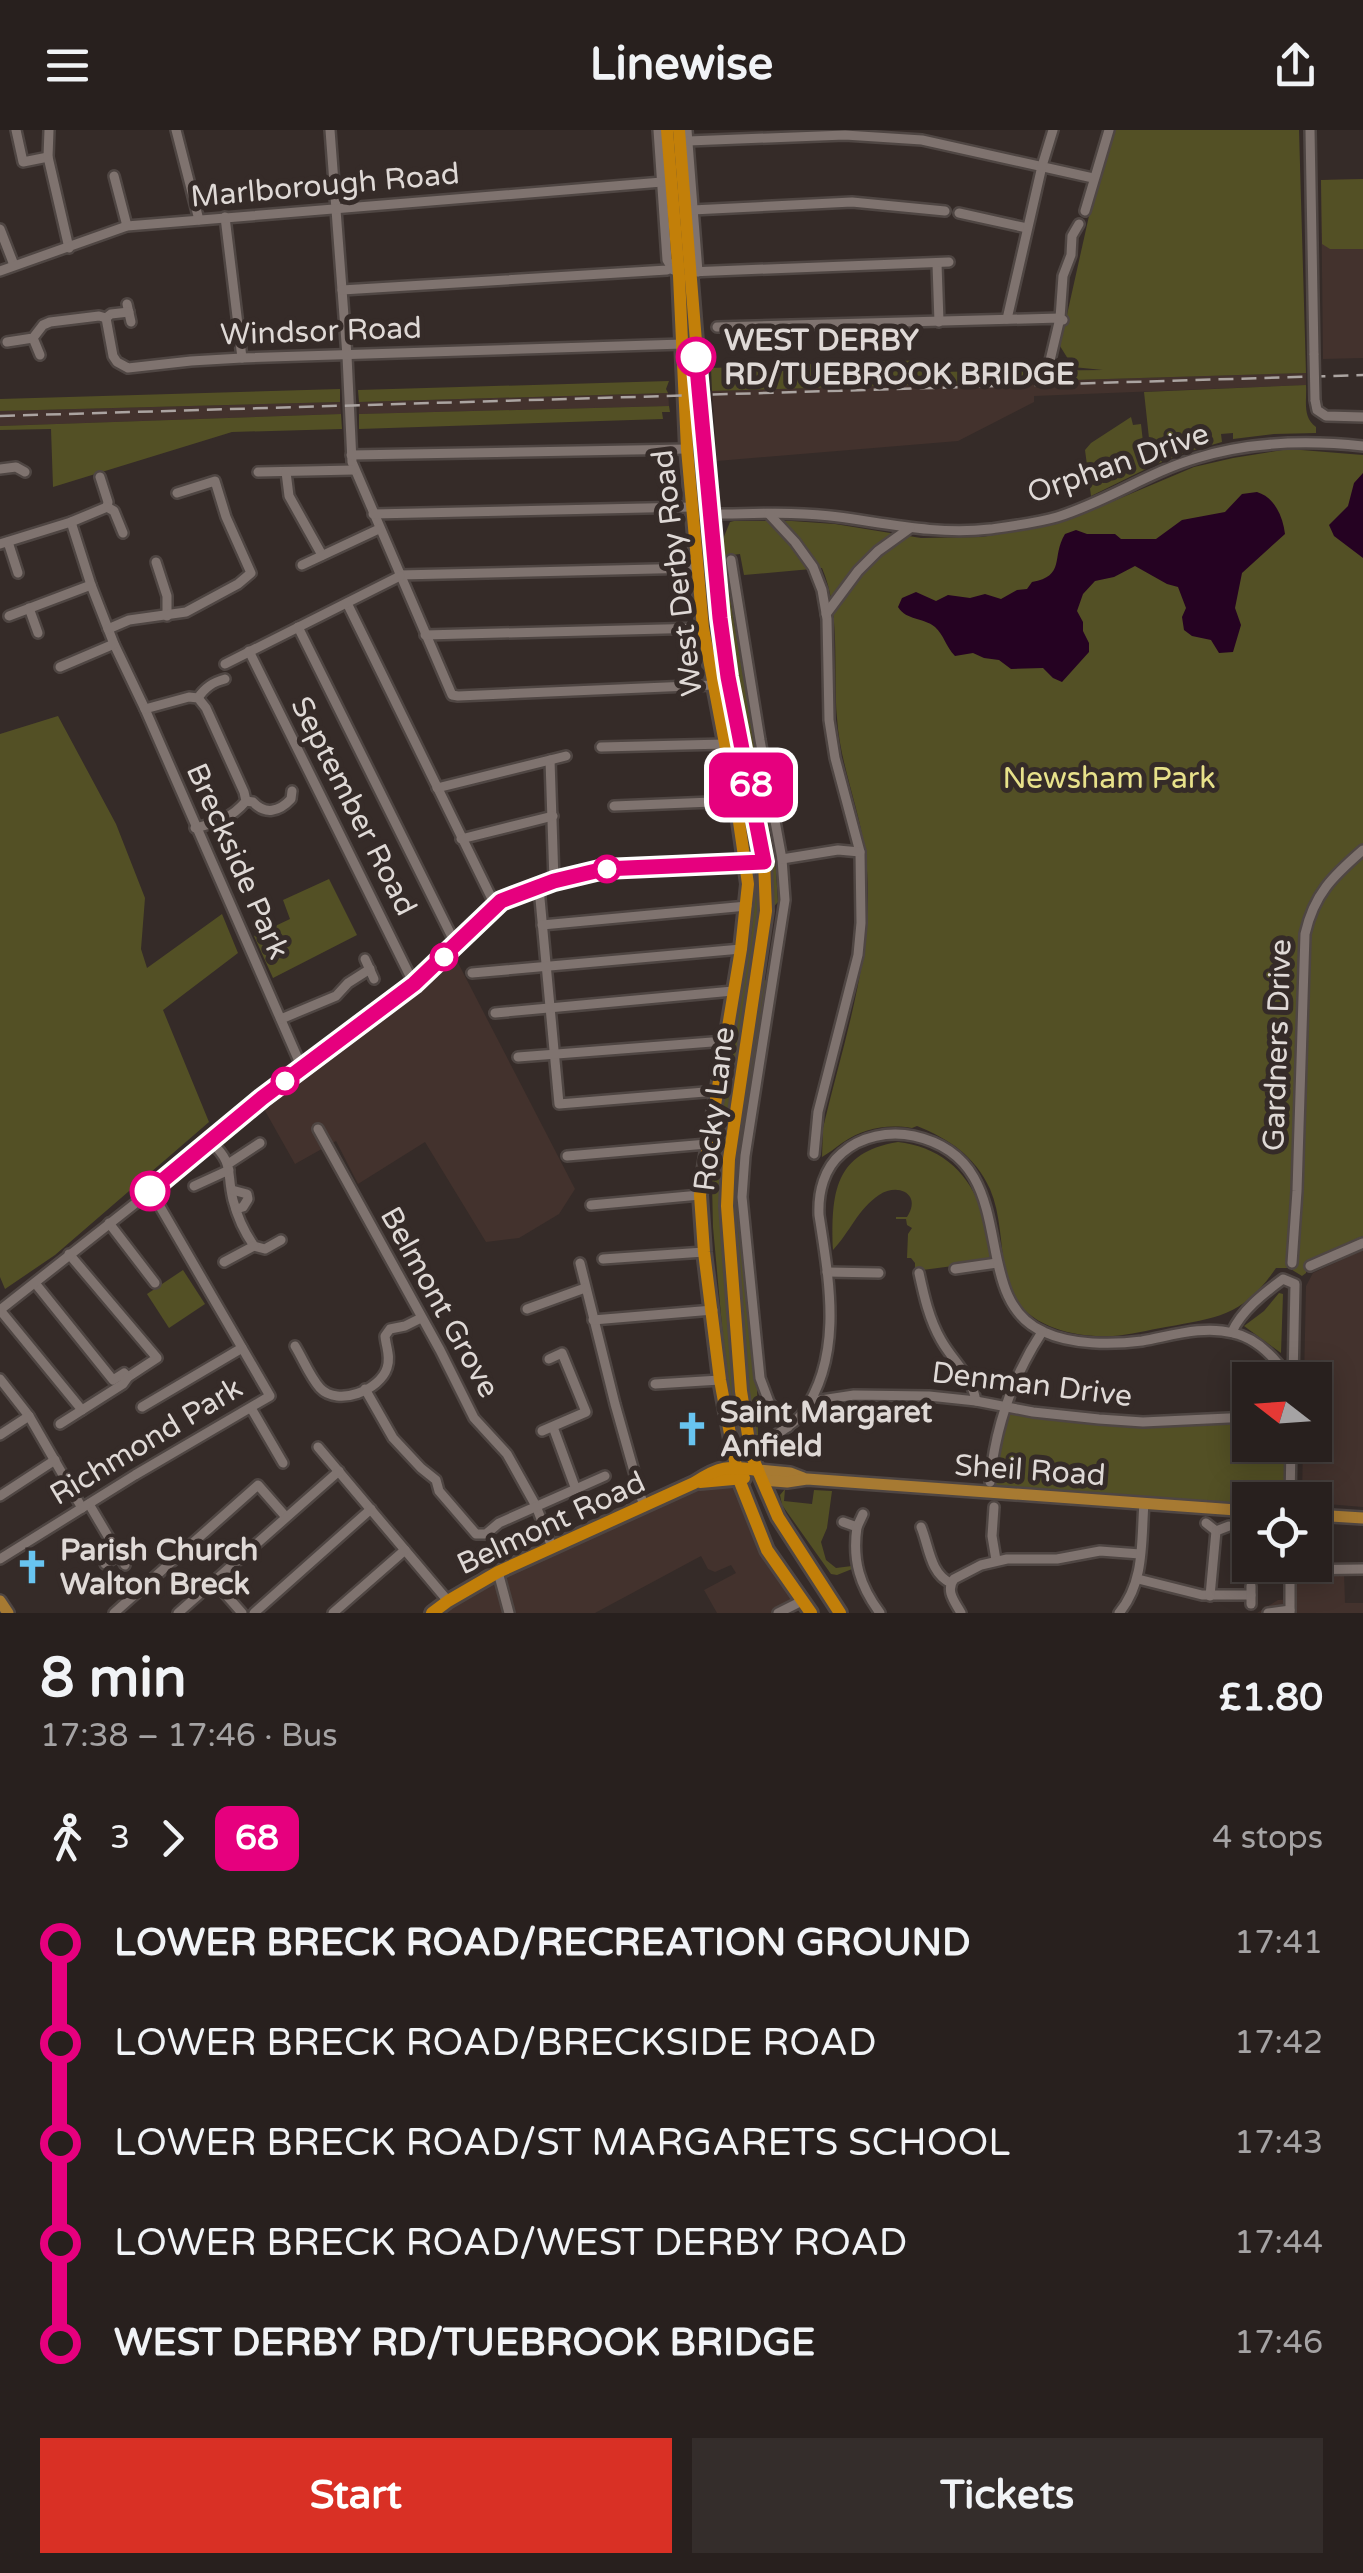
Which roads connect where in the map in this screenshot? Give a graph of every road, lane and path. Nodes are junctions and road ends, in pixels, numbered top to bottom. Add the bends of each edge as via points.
1 (16, 130) edge
2 (49, 130) edge
3 (176, 130) edge
4 (330, 130) edge
5 (658, 130) edge
6 (667, 130) edge
7 (1053, 130) edge
8 (1108, 130) edge
9 (1310, 130) edge
10 (845, 132) edge
11 (685, 134) edge
12 (48, 157) junction
13 (1042, 166) junction
14 (114, 176) dead end
15 (1093, 178) junction
16 (662, 182) junction
17 (336, 208) junction
18 (692, 210) junction
19 (945, 212) dead end
20 (1085, 212) dead end
21 (959, 213) dead end
22 (225, 218) junction
23 (199, 220) junction
24 (1079, 224) dead end
25 (127, 226) junction
26 (1028, 228) junction
27 (0, 229) edge
28 (69, 248) junction
29 (949, 262) dead end
30 (936, 264) junction
31 (14, 265) junction
32 (0, 270) edge
33 (684, 272) junction
34 (342, 290) junction
35 (129, 313) dead end
36 (106, 318) junction
37 (1007, 319) junction
38 (1062, 319) junction
39 (939, 322) junction
40 (718, 327) dead end
41 (33, 338) junction
42 (7, 342) dead end
43 (682, 344) junction
44 (40, 355) dead end
45 (347, 356) junction
46 (242, 358) junction
47 (1048, 369) dead end
48 (1363, 417) edge
49 (1363, 446) edge
50 (686, 449) junction
51 (18, 454) dead end
52 (350, 455) junction
53 (0, 469) edge
54 (354, 470) junction
55 (258, 472) dead end
56 (286, 472) junction
57 (100, 478) dead end
58 (177, 493) dead end
59 (107, 507) junction
60 (691, 508) junction
61 (373, 514) junction
62 (710, 514) junction
63 (768, 514) junction
64 (71, 522) junction
65 (910, 528) junction
66 (379, 529) junction
67 (122, 533) dead end
68 (4, 543) edge
69 (322, 555) junction
70 (731, 560) dead end
71 (156, 562) dead end
72 (302, 564) dead end
73 (697, 568) junction
74 (18, 573) dead end
75 (397, 577) junction
76 (90, 585) junction
77 (347, 603) junction
78 (29, 608) junction
79 (826, 614) junction
80 (8, 616) dead end
81 (167, 616) junction
82 (298, 627) junction
83 (703, 628) junction
84 (108, 629) junction
85 (38, 633) dead end
86 (425, 635) junction
87 (114, 644) junction
88 (248, 652) junction
89 (225, 664) dead end
90 (60, 667) dead end
91 (225, 679) dead end
92 (714, 685) junction
93 (198, 698) junction
94 (145, 709) junction
95 (725, 744) junction
96 (601, 748) dead end
97 (566, 756) dead end
98 (550, 760) junction
99 (437, 788) junction
100 (292, 790) dead end
101 (246, 801) junction
102 (736, 802) junction
103 (614, 806) dead end
104 (553, 816) junction
105 (195, 828) junction
106 (461, 839) junction
107 (1363, 850) edge
108 (860, 852) junction
109 (782, 859) junction
110 (764, 862) junction
111 (745, 863) junction
112 (554, 881) junction
113 (539, 888) junction
114 (494, 906) junction
115 (746, 906) junction
116 (542, 925) junction
117 (456, 945) junction
118 (741, 949) junction
119 (546, 967) junction
120 (370, 969) dead end
121 (472, 974) dead end
122 (414, 984) junction
123 (733, 991) junction
124 (550, 1008) junction
125 (495, 1013) dead end
126 (282, 1019) junction
127 (725, 1041) junction
128 (554, 1054) junction
129 (518, 1057) dead end
130 (302, 1068) junction
131 (716, 1091) junction
132 (318, 1129) dead end
133 (210, 1141) junction
134 (260, 1143) dead end
135 (707, 1144) junction
136 (814, 1154) dead end
137 (567, 1156) dead end
138 (229, 1167) junction
139 (194, 1186) dead end
140 (150, 1191) junction
141 (700, 1195) junction
142 (591, 1204) dead end
143 (109, 1223) junction
144 (280, 1240) dead end
145 (1363, 1242) edge
146 (254, 1246) junction
147 (704, 1252) junction
148 (69, 1254) junction
149 (604, 1259) dead end
150 (224, 1262) dead end
151 (1292, 1262) dead end
152 (580, 1263) dead end
153 (997, 1263) junction
154 (1310, 1266) dead end
155 (955, 1269) dead end
156 (828, 1272) junction
157 (920, 1272) dead end
158 (879, 1273) dead end
159 (34, 1283) junction
160 (155, 1283) dead end
161 (585, 1288) junction
162 (527, 1309) dead end
163 (0, 1310) edge
164 (712, 1310) junction
165 (422, 1318) junction
166 (593, 1320) junction
167 (1042, 1332) junction
168 (1232, 1332) junction
169 (295, 1346) dead end
170 (242, 1348) junction
171 (549, 1359) dead end
172 (1275, 1362) edge
173 (1293, 1362) edge
174 (128, 1377) junction
175 (0, 1379) edge
176 (720, 1380) junction
177 (655, 1384) dead end
178 (365, 1389) junction
179 (976, 1401) junction
180 (808, 1402) junction
181 (142, 1407) dead end
182 (1005, 1407) junction
183 (251, 1408) junction
184 (82, 1410) junction
185 (29, 1416) junction
186 (1232, 1418) edge
187 (60, 1424) dead end
188 (553, 1427) junction
189 (788, 1427) junction
190 (542, 1431) dead end
191 (0, 1434) edge
192 (771, 1438) dead end
193 (318, 1447) dead end
194 (55, 1460) junction
195 (283, 1463) dead end
196 (339, 1471) junction
197 (737, 1472) junction
198 (760, 1475) junction
199 (606, 1476) dead end
200 (990, 1482) dead end
201 (575, 1487) junction
202 (0, 1496) edge
203 (1144, 1503) junction
204 (86, 1506) junction
205 (536, 1506) junction
206 (644, 1507) junction
207 (994, 1507) dead end
208 (370, 1509) junction
209 (1232, 1509) edge
210 (862, 1514) dead end
211 (286, 1517) junction
212 (1332, 1517) edge
213 (1363, 1518) edge
214 (843, 1522) dead end
215 (1206, 1523) dead end
216 (1230, 1526) dead end
217 (922, 1527) dead end
218 (857, 1528) junction
219 (992, 1528) junction
220 (1005, 1529) dead end
221 (1216, 1531) junction
222 (940, 1536) dead end
223 (927, 1540) junction
224 (552, 1547) junction
225 (405, 1550) junction
226 (119, 1554) junction
227 (1140, 1554) junction
228 (0, 1559) edge
229 (996, 1560) junction
230 (105, 1564) dead end
231 (125, 1565) dead end
232 (1332, 1568) edge
233 (1363, 1568) edge
234 (498, 1572) junction
235 (1138, 1579) junction
236 (214, 1581) junction
237 (1290, 1582) edge
238 (950, 1583) junction
239 (1251, 1595) dead end
240 (1210, 1596) junction
241 (448, 1601) junction
242 (802, 1601) junction
243 (1290, 1611) edge
244 (114, 1613) edge
245 (178, 1613) edge
246 (242, 1613) edge
247 (254, 1613) edge
248 (334, 1613) edge
249 (432, 1613) edge
250 (509, 1613) edge
251 (778, 1613) edge
252 (811, 1613) edge
253 (840, 1613) edge
254 (880, 1613) edge
255 (962, 1613) edge
256 (1120, 1613) edge
257 (1268, 1613) edge

1 - 12 street via 23,162
2 - 12 street
3 - 23 street
4 - 17 street
5 - 16 street, West Derby Road
6 - 33 highway, West Derby Road
7 - 13 street
8 - 15 street
9 - 48 street, bridge via 1317,410
10 - 11 street
10 - 13 street via 922,140
11 - 18 street
11 - 33 highway, West Derby Road
12 - 28 street
13 - 15 street
13 - 26 street
14 - 25 street
15 - 20 street
16 - 17 street, Marlborough Road
16 - 33 street, West Derby Road via 667,260
17 - 22 street, Marlborough Road
17 - 34 street
18 - 19 street via 852,202
18 - 33 street
21 - 26 street
22 - 23 street, Marlborough Road
22 - 46 street
23 - 25 street, Marlborough Road
24 - 38 street via 1063,276
25 - 28 street, Marlborough Road
26 - 37 street
27 - 31 street
28 - 31 street, Marlborough Road
29 - 30 street
30 - 33 street
30 - 39 street
31 - 32 street, Marlborough Road
33 - 34 street
33 - 43 highway, West Derby Road
33 - 62 highway, West Derby Road
34 - 45 street
35 - 36 street
36 - 41 street via 50,322
36 - 46 street, Windsor Road via 113,356 128,368
37 - 38 street
37 - 39 street
38 - 47 street
39 - 40 street
41 - 42 street
41 - 44 street
43 - 45 street, Windsor Road
43 - 50 highway, West Derby Road
45 - 46 street, Windsor Road
45 - 52 street
49 - 65 street, Orphan Drive via 1250,446 1194,458 1055,518 988,529
50 - 52 street
50 - 60 highway, West Derby Road
51 - 53 street via 21,469
52 - 54 street
54 - 56 street
54 - 61 street
55 - 56 street
56 - 69 street via 290,496
57 - 59 street
58 - 81 street via 215,481 251,573 186,612
59 - 64 street
59 - 67 street
60 - 61 street
60 - 62 highway
60 - 73 highway, West Derby Road
61 - 66 street
62 - 63 street, Orphan Drive
62 - 110 highway, West Derby Road via 728,677
63 - 65 street, Orphan Drive
63 - 79 street via 813,567
64 - 68 street
64 - 76 street, Breckside Park
65 - 79 street via 858,571
66 - 69 street
66 - 75 street
68 - 74 street
69 - 72 street
70 - 109 street
71 - 81 street
73 - 75 street
73 - 83 highway, West Derby Road
75 - 77 street
75 - 86 street
76 - 78 street
76 - 84 street, Breckside Park
77 - 82 street
77 - 99 street
78 - 80 street
78 - 85 street
79 - 108 street via 829,720
81 - 84 street
82 - 88 street
82 - 117 street
83 - 86 street
83 - 92 highway, West Derby Road
84 - 87 street, Breckside Park
86 - 92 street via 454,696
87 - 90 street
87 - 94 street, Breckside Park
88 - 89 street
88 - 122 street, September Road
91 - 93 street
92 - 95 highway, West Derby Road
93 - 94 street
93 - 101 street
94 - 105 street, Breckside Park
95 - 96 street
95 - 102 highway, West Derby Road
97 - 98 street
98 - 99 street
98 - 104 street
99 - 106 street
100 - 101 street via 286,804 267,812
101 - 105 street via 218,822
102 - 103 street
102 - 111 highway, West Derby Road
104 - 106 street
104 - 112 street
105 - 126 street, Breckside Park
106 - 114 street
107 - 151 street, Gardners Drive via 1321,891 1304,934
108 - 109 street
108 - 136 street via 858,955 818,1112
109 - 189 street via 784,900 742,1196 760,1378
110 - 111 street
110 - 198 highway, Rocky Lane via 766,911 727,1206 747,1437
111 - 112 street via 604,869
111 - 115 highway, Rocky Lane
112 - 113 street
113 - 114 street
113 - 116 street
114 - 117 street
115 - 116 street
115 - 118 highway, Rocky Lane
116 - 119 street
117 - 122 street
118 - 119 street
118 - 123 highway, Rocky Lane
119 - 121 street
119 - 124 street
120 - 126 street via 336,996
122 - 130 street
123 - 124 street
123 - 127 highway, Rocky Lane
124 - 125 street
124 - 128 street
126 - 130 street, Breckside Park
127 - 128 street
127 - 131 highway, Rocky Lane
128 - 129 street
128 - 131 street via 559,1104
130 - 133 street
131 - 135 highway, Rocky Lane
132 - 165 street, Belmont Grove
133 - 138 street
133 - 140 street
134 - 138 street
135 - 137 street
135 - 141 highway, Rocky Lane
138 - 139 street
138 - 146 street via 236,1209
140 - 143 street
140 - 170 street, Richmond Park
141 - 142 street
141 - 147 highway, Rocky Lane
143 - 148 street
143 - 160 street
144 - 146 street via 265,1249
145 - 154 street
146 - 150 street
147 - 149 street
147 - 164 highway, Rocky Lane
148 - 159 street
148 - 174 street via 157,1358
152 - 161 street
153 - 155 street
153 - 156 street via 976,1179 955,1155 930,1140 883,1134 845,1150 822,1182 818,1200
153 - 167 street via 1018,1313
156 - 158 street
156 - 180 street via 827,1349
157 - 179 street via 933,1325 973,1384
159 - 163 street
159 - 174 street via 114,1380
161 - 162 street
161 - 166 street
163 - 184 street
164 - 166 street
164 - 176 highway, Rocky Lane
165 - 178 street via 390,1329 387,1368
165 - 205 street, Belmont Grove via 474,1418 507,1454
166 - 206 street
167 - 168 street via 1111,1342
167 - 182 street
168 - 172 street
168 - 173 street via 1283,1280 1295,1284
169 - 178 street via 328,1394 345,1398
170 - 181 street
170 - 183 street, Richmond Park via 270,1396
171 - 188 street via 562,1354 586,1412
174 - 184 street
175 - 185 street
176 - 177 street
176 - 197 highway, Rocky Lane
178 - 205 street via 394,1438 476,1534
179 - 180 street, Denman Drive via 854,1395
179 - 182 street, Denman Drive
180 - 189 street
182 - 186 street, Denman Drive via 1143,1422
182 - 200 street
183 - 195 street
183 - 204 street, Richmond Park
184 - 187 street
185 - 191 street
185 - 194 street
188 - 190 street
188 - 201 street
189 - 192 street
193 - 196 street
194 - 202 street
194 - 204 street
196 - 208 street
196 - 211 street
197 - 198 highway, Belmont Road
197 - 206 highway, Belmont Road
197 - 242 highway via 767,1550
198 - 203 main road, Sheil Road via 786,1482
198 - 253 highway via 778,1517
199 - 201 street
201 - 205 street
203 - 209 main road, Sheil Road
203 - 227 street
204 - 226 street
204 - 228 street, Richmond Park
205 - 224 street, Belmont Grove
206 - 224 highway, Belmont Road
207 - 219 street
208 - 225 street
208 - 247 street
210 - 218 street
211 - 236 street
211 - 244 street via 258,1485
212 - 213 main road
214 - 218 street
215 - 221 street
216 - 221 street
217 - 223 street
218 - 254 street via 860,1577
219 - 220 street
219 - 229 street
221 - 240 street
222 - 223 street
223 - 238 street via 938,1574
224 - 234 highway, Belmont Road
225 - 241 street
225 - 248 street
226 - 230 street
226 - 231 street
227 - 229 street
227 - 235 street
229 - 238 street
232 - 233 street
234 - 241 highway, Belmont Road
234 - 250 street
235 - 240 street
235 - 256 street
236 - 245 street
236 - 246 street
237 - 243 street
238 - 255 street
239 - 240 street
241 - 249 highway, Belmont Road
242 - 251 street
242 - 252 highway
243 - 257 street

